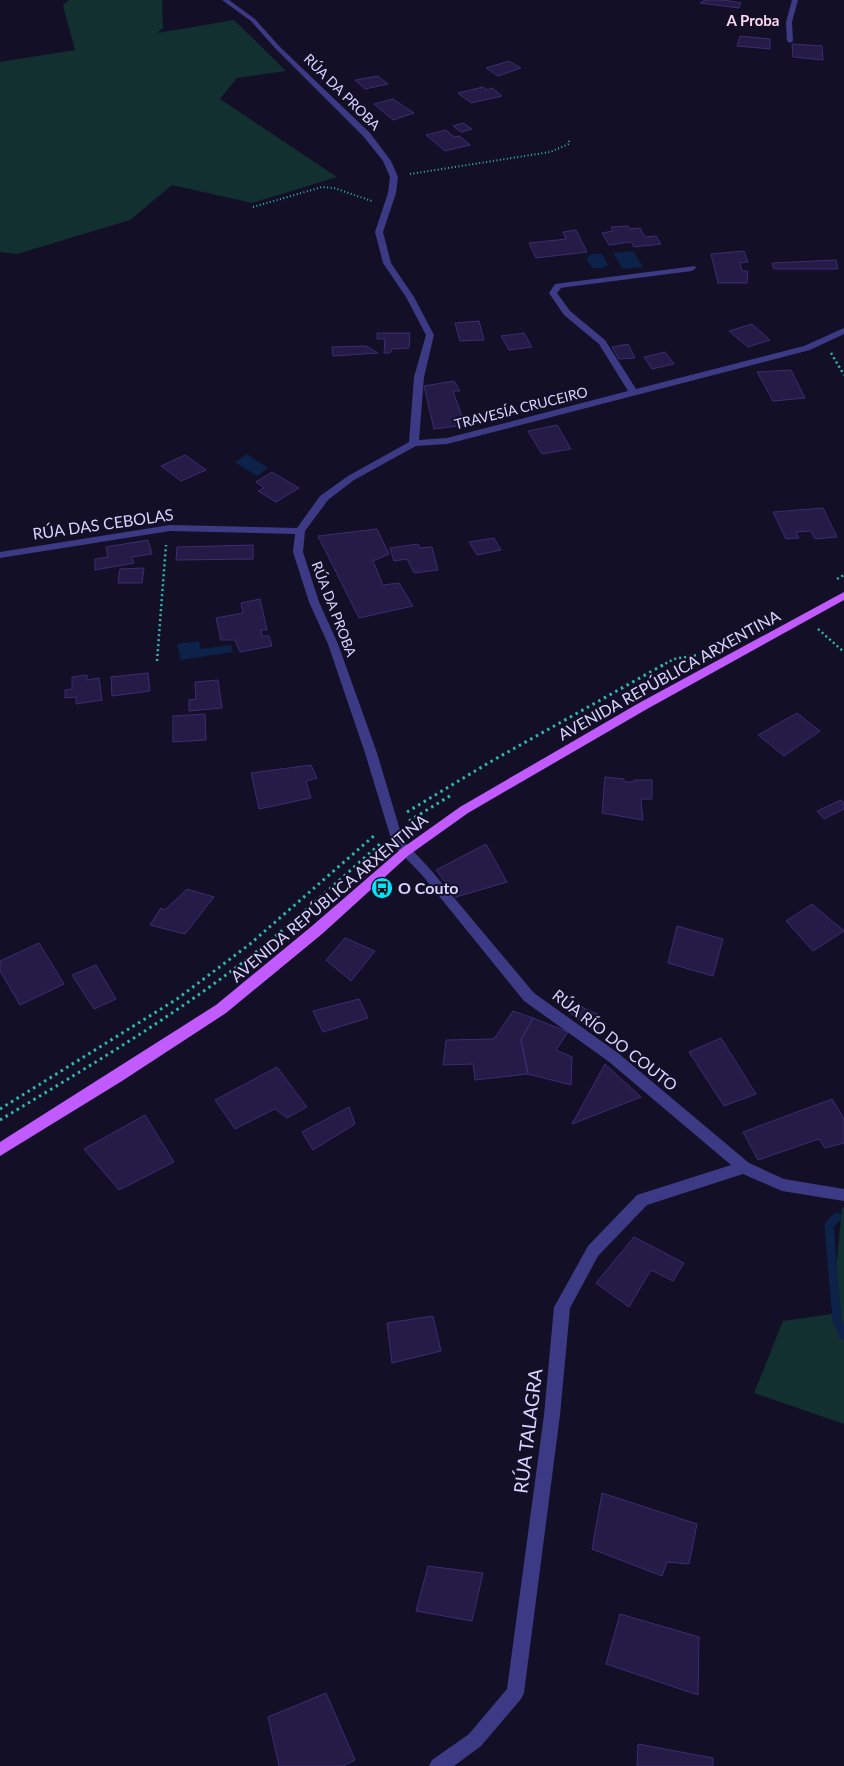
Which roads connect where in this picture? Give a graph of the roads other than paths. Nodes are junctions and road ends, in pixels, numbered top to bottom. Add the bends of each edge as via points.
1 (225, 0) edge
2 (795, 0) edge
3 (790, 41) dead end
4 (692, 268) dead end
5 (844, 330) edge
6 (634, 394) junction
7 (414, 443) junction
8 (300, 531) junction
9 (0, 555) edge
10 (844, 595) edge
11 (405, 852) junction
12 (0, 1150) edge
13 (744, 1167) junction
14 (844, 1196) edge
15 (438, 1766) edge

1 - 7 street, RÚA DA PROBA via 253,20 368,135 394,177 379,232 387,263 410,297 430,336 419,377
2 - 3 street via 789,22
4 - 6 street via 567,284 558,286 553,293 567,313 602,342
5 - 6 street, TRAVESÍA CRUCEIRO via 807,348
6 - 7 street, TRAVESÍA CRUCEIRO via 447,441
7 - 8 street via 351,478 324,498
8 - 9 street, RÚA DAS CEBOLAS via 170,528
8 - 11 street, RÚA DA PROBA via 298,552 314,602 333,644 397,842
10 - 11 main road, AVENIDA REPÚBLICA ARXENTINA via 464,810
11 - 12 main road, AVENIDA REPÚBLICA ARXENTINA via 317,930 221,1008
11 - 13 street, RÚA RÍO DO COUTO via 426,872 529,996 613,1057
13 - 14 street, RÚA RÍO DO COUTO via 782,1185
13 - 15 street, RÚA TALAGRA via 642,1200 593,1251 562,1307 552,1415 515,1693 475,1740

